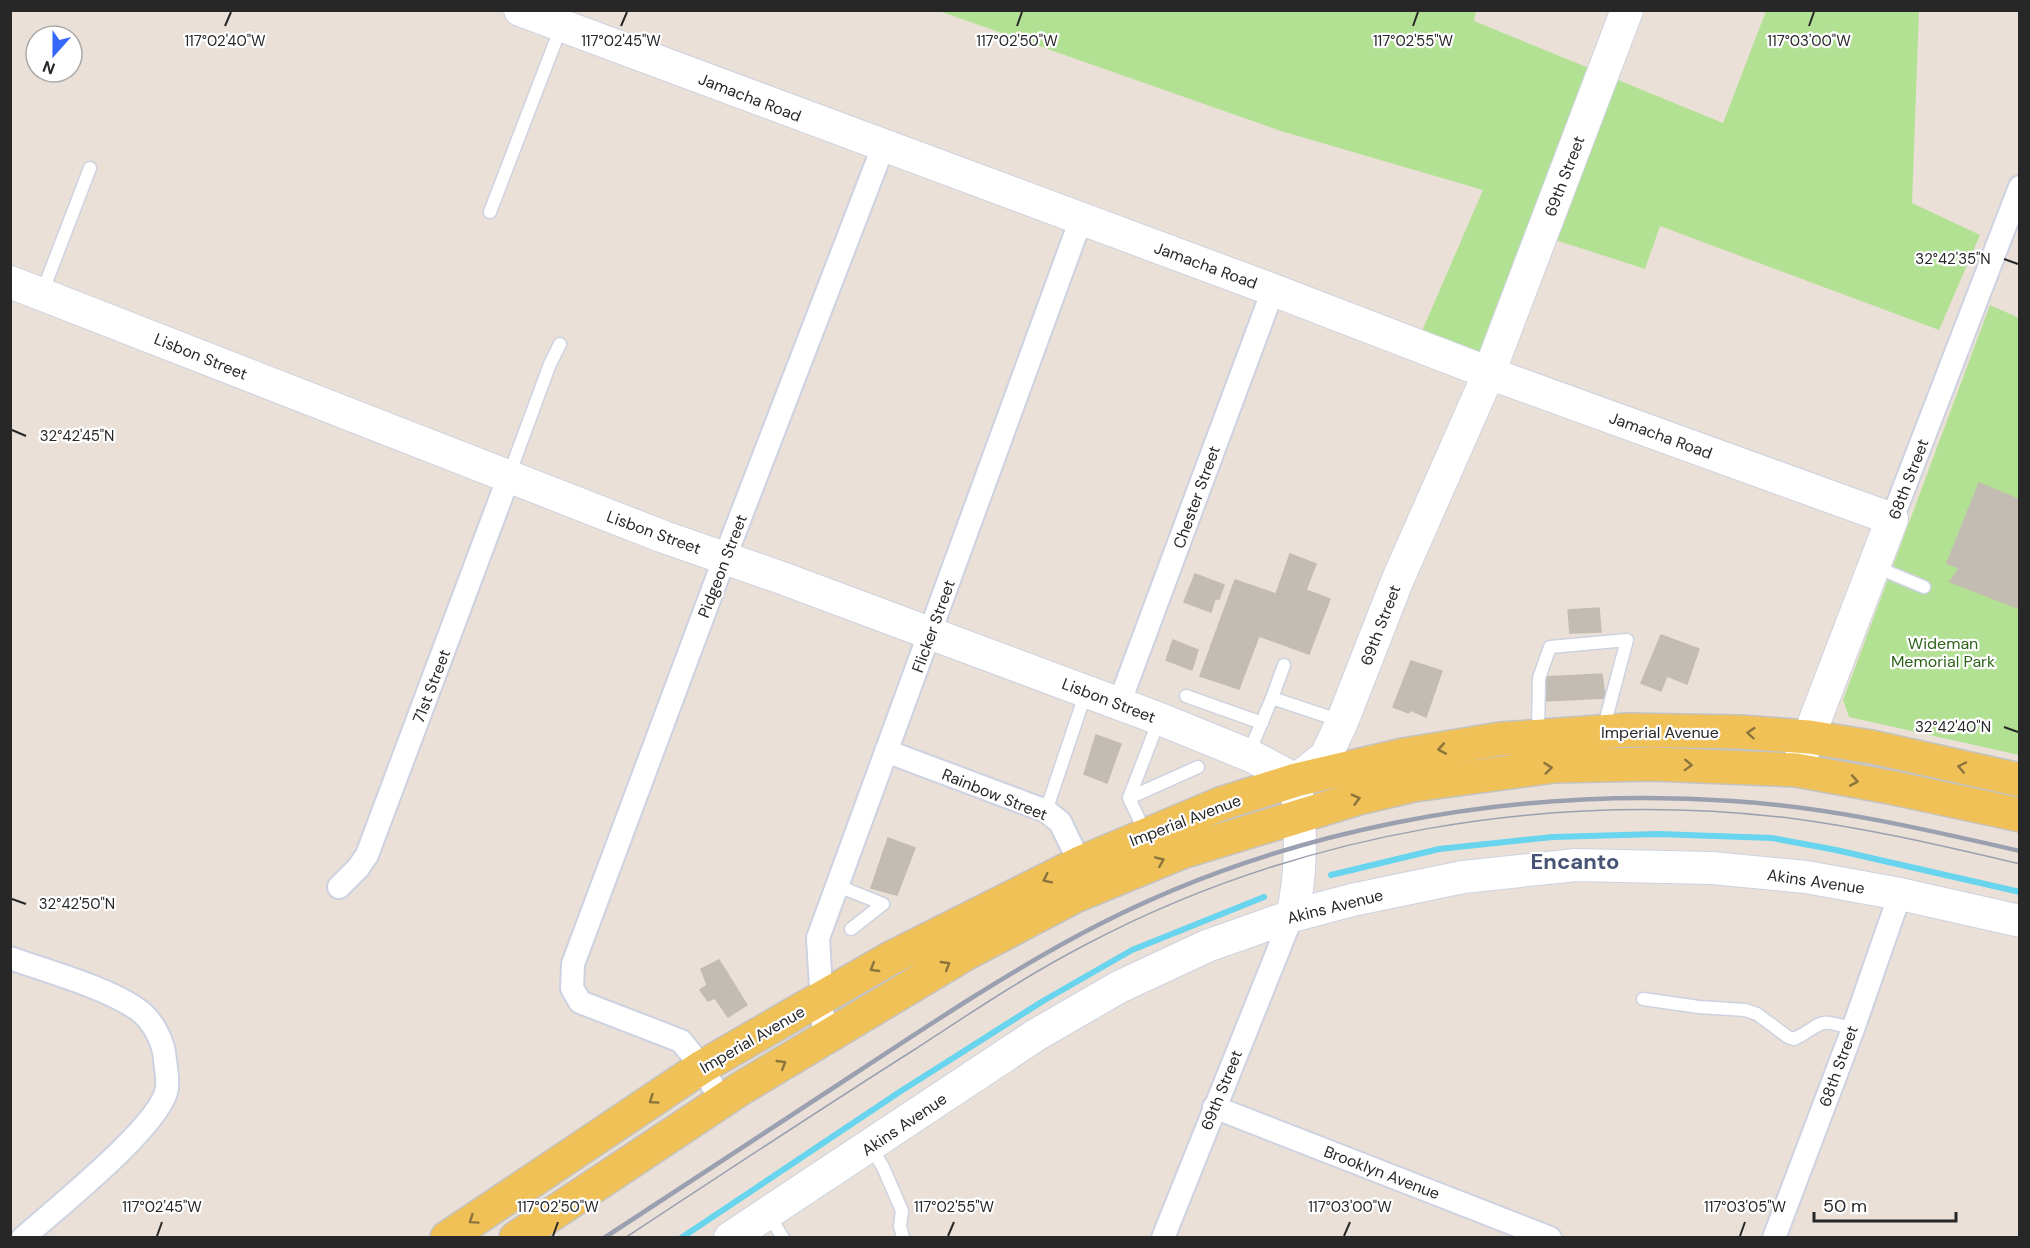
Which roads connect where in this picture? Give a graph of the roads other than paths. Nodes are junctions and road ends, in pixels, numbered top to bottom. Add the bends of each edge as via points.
1 (520, 10) edge
2 (1627, 10) edge
3 (561, 26) junction
4 (883, 147) junction
5 (90, 168) dead end
6 (2019, 187) edge
7 (490, 212) dead end
8 (1081, 219) junction
9 (10, 282) edge
10 (1273, 290) junction
11 (42, 294) junction
12 (560, 344) dead end
13 (1489, 373) junction
14 (509, 476) junction
15 (1892, 519) junction
16 (725, 557) junction
17 (1874, 566) junction
18 (1924, 587) dead end
19 (931, 634) junction
20 (1284, 665) dead end
21 (1086, 691) junction
22 (1186, 696) dead end
23 (1272, 698) junction
24 (1119, 704) junction
25 (1160, 719) junction
26 (1342, 722) junction
27 (1262, 723) junction
28 (1603, 731) junction
29 (1538, 735) junction
30 (1809, 737) junction
31 (886, 752) junction
32 (1248, 755) junction
33 (1198, 767) dead end
34 (1796, 770) junction
35 (1296, 780) junction
36 (2019, 780) edge
37 (1129, 798) junction
38 (1046, 811) junction
39 (2019, 814) edge
40 (1299, 815) junction
41 (1146, 834) junction
42 (1080, 862) junction
43 (838, 886) junction
44 (339, 887) dead end
45 (1900, 894) junction
46 (1292, 916) junction
47 (2019, 921) edge
48 (851, 928) dead end
49 (10, 958) edge
50 (821, 999) junction
51 (1643, 999) dead end
52 (1852, 1029) junction
53 (824, 1039) junction
54 (702, 1068) junction
55 (722, 1102) junction
56 (1214, 1107) junction
57 (870, 1146) junction
58 (775, 1225) edge
59 (903, 1237) edge
60 (23, 1238) edge
61 (447, 1238) edge
62 (516, 1238) edge
63 (730, 1238) edge
64 (1163, 1238) edge
65 (1550, 1238) edge
66 (1774, 1238) edge

1 - 3 street, Jamacha Road
2 - 13 street, 69th Street
3 - 4 street, Jamacha Road
3 - 7 lane
4 - 8 street, Jamacha Road
4 - 16 street, Pidgeon Street
5 - 11 lane
6 - 15 street, 68th Street
8 - 10 street, Jamacha Road
8 - 19 street, Flicker Street
9 - 11 street, Lisbon Street
10 - 13 street, Jamacha Road
10 - 24 street, Chester Street
11 - 14 street, Lisbon Street
12 - 14 lane
13 - 15 street, Jamacha Road
13 - 26 street, 69th Street via 1398,579
14 - 16 street, Lisbon Street
14 - 44 street, 71st Street via 367,855
15 - 17 street, 68th Street
16 - 19 street, Lisbon Street
16 - 54 street, Pidgeon Street via 573,964 572,988 580,1002 681,1041
17 - 18 lane
17 - 30 street, 68th Street
19 - 21 street, Lisbon Street
19 - 31 street, Flicker Street
20 - 23 lane
21 - 24 street, Lisbon Street
21 - 38 lane
22 - 27 lane
23 - 26 lane
23 - 27 lane
24 - 25 street, Lisbon Street
25 - 32 street, Lisbon Street
25 - 37 lane
26 - 35 street, 69th Street via 1326,756
27 - 32 lane
28 - 29 main road, Imperial Avenue
28 - 29 lane via 1627,640 1550,647 1539,678
30 -> 28 main road, Imperial Avenue
29 -> 35 main road, Imperial Avenue via 1403,755
30 - 34 street, 68th Street
36 -> 30 main road, Imperial Avenue
31 - 38 street, Rainbow Street
31 - 43 street, Flicker Street
32 - 35 street, Lisbon Street
33 - 37 lane
34 -> 39 main road, Imperial Avenue
40 -> 34 main road, Imperial Avenue via 1414,785 1555,766 1653,764
35 - 40 street, 69th Street
35 - 41 main road, Imperial Avenue via 1220,804
37 - 41 lane
38 - 42 street, Rainbow Street via 1060,822
40 - 46 street, 69th Street via 1300,869
53 -> 40 main road, Imperial Avenue via 965,954 1076,896 1182,852
41 - 42 main road, Imperial Avenue
42 -> 50 main road, Imperial Avenue via 889,959
43 - 48 lane via 883,904
43 - 50 street, Flicker Street via 818,938
45 - 46 street, Akins Avenue via 1806,877 1712,868 1576,865 1463,877
45 - 47 street, Akins Avenue
45 - 52 street, 68th Street
46 - 56 street, 69th Street
46 - 57 street, Akins Avenue via 1207,946 1119,987 1036,1035
49 - 60 street via 117,997 140,1011 158,1033 164,1050 167,1088 160,1105 137,1136
50 - 53 street, Flicker Street
50 - 54 main road, Imperial Avenue
51 - 52 lane via 1745,1010 1794,1039 1826,1022
52 - 66 street, 68th Street
55 -> 53 main road, Imperial Avenue
54 - 55 street
54 -> 61 main road, Imperial Avenue
55 - 62 main road, Imperial Avenue
56 - 64 street, 69th Street
56 - 65 street, Brooklyn Avenue
57 - 58 street, Akins Avenue
57 - 59 lane via 902,1212
58 - 63 street, Akins Avenue

